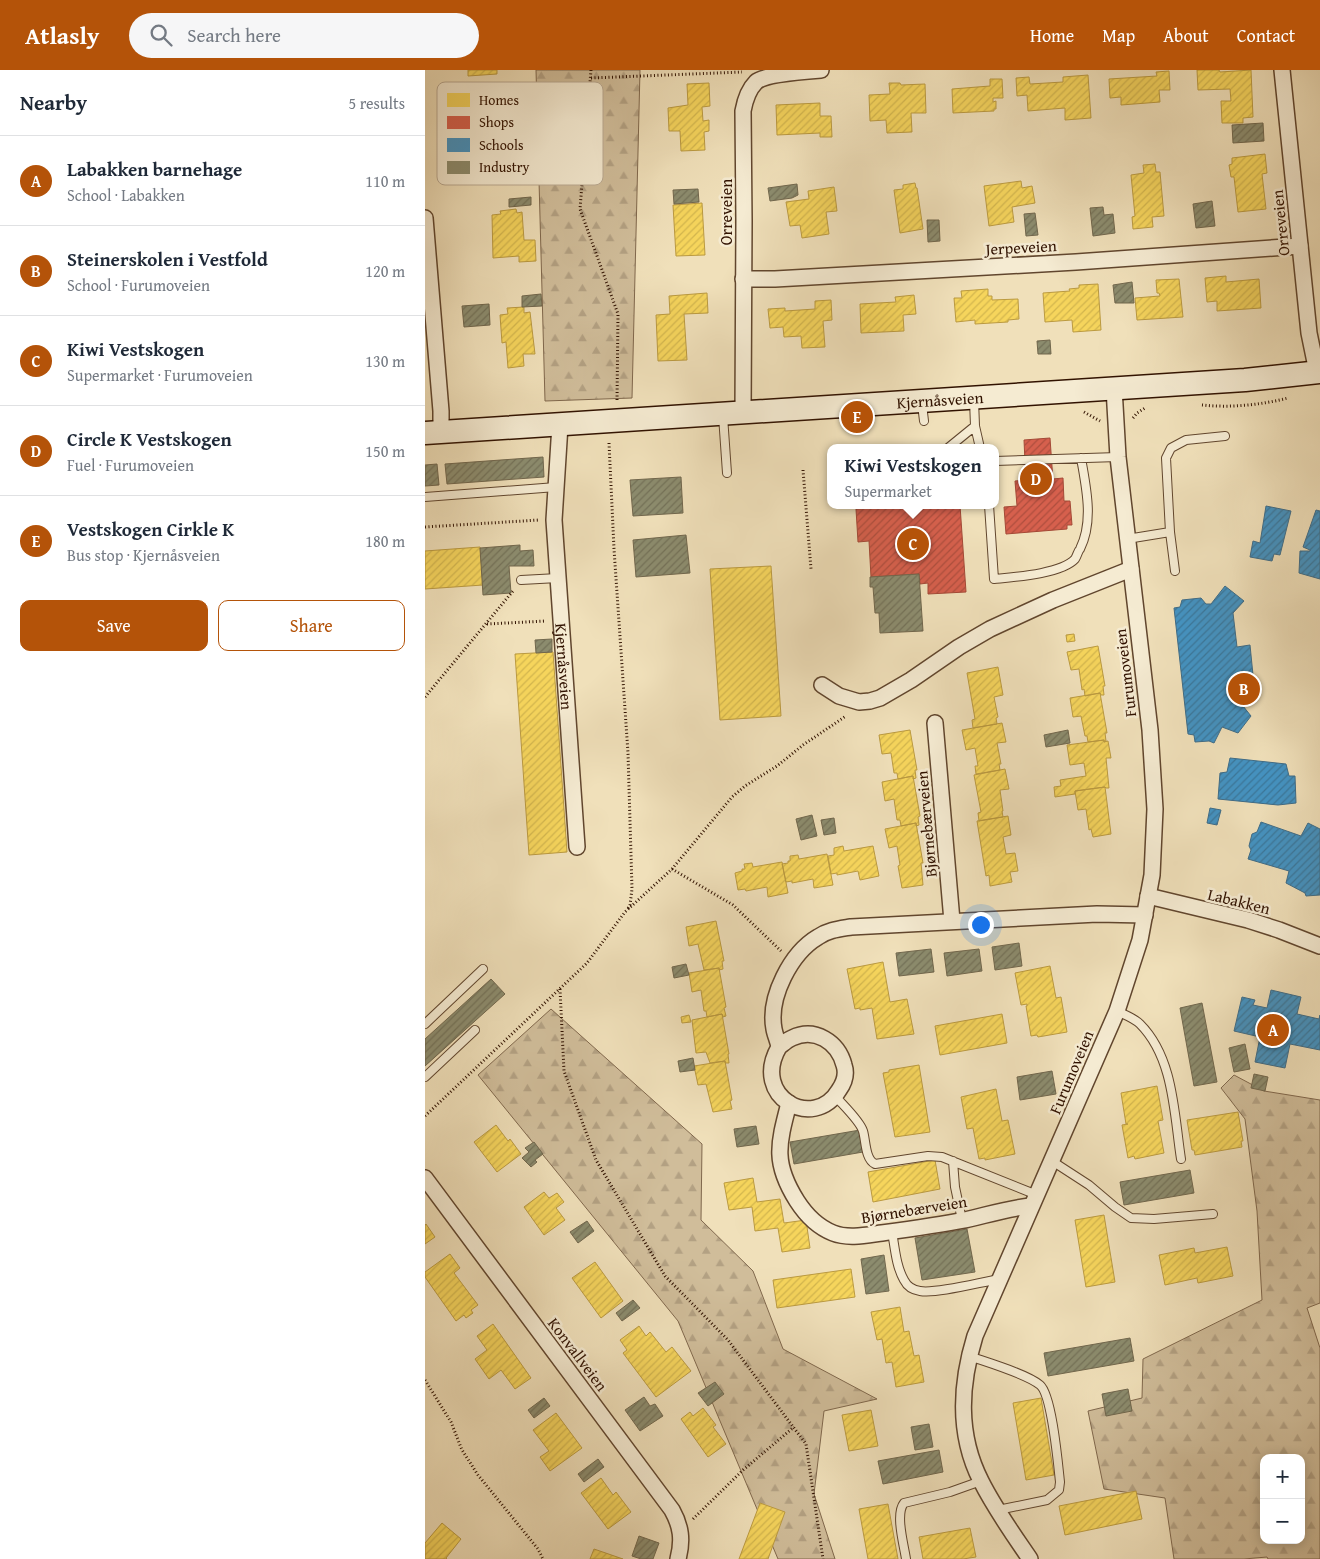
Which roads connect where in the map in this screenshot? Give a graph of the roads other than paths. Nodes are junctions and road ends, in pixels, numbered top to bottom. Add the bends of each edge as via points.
1 (821, 70) edge
2 (1282, 70) edge
3 (425, 218) edge
4 (1300, 246) junction
5 (743, 280) junction
6 (428, 304) edge
7 (1319, 372) edge
8 (1114, 388) junction
9 (973, 398) junction
10 (733, 414) junction
11 (560, 425) junction
12 (975, 426) junction
13 (433, 433) edge
14 (1225, 436) dead end
15 (953, 444) edge
16 (979, 444) edge
17 (1118, 457) junction
18 (1081, 458) junction
19 (999, 461) edge
20 (727, 473) dead end
21 (556, 487) junction
22 (425, 497) edge
23 (989, 509) edge
24 (1170, 532) junction
25 (1127, 539) junction
26 (1131, 569) junction
27 (1175, 571) dead end
28 (558, 578) junction
29 (521, 580) road end
30 (821, 685) dead end
31 (935, 723) dead end
32 (577, 847) dead end
33 (1148, 896) junction
34 (1145, 915) junction
35 (951, 922) junction
36 (1320, 946) edge
37 (483, 969) dead end
38 (1117, 1011) junction
39 (425, 1024) edge
40 (475, 1030) dead end
41 (779, 1047) junction
42 (425, 1077) edge
43 (836, 1096) junction
44 (789, 1103) junction
45 (1181, 1159) dead end
46 (953, 1161) junction
47 (1052, 1161) junction
48 (425, 1178) edge
49 (1034, 1201) junction
50 (1213, 1214) dead end
51 (962, 1220) junction
52 (892, 1232) junction
53 (1000, 1279) junction
54 (969, 1356) junction
55 (981, 1481) junction
56 (998, 1510) junction
57 (678, 1559) edge
58 (906, 1559) edge
59 (1030, 1559) edge

1 - 5 street, Orreveien via 768,77 756,82 745,100
2 - 4 street, Orreveien
3 - 6 street
4 - 5 street, Jerpeveien
4 - 7 street, Orreveien via 1309,333
5 - 10 street, Orreveien via 744,391
6 - 13 street via 441,410
7 - 8 main road, Kjernåsveien
8 - 9 main road, Kjernåsveien
8 - 17 street, Furumoveien
9 - 10 main road, Kjernåsveien via 923,411
9 - 12 lane
10 - 11 main road, Kjernåsveien
10 - 20 lane
11 - 13 main road, Kjernåsveien
11 - 21 street, Kjernåsveien
12 - 15 lane
12 - 16 lane
14 - 24 lane via 1186,440 1171,448 1165,468
17 - 18 lane
17 - 25 street, Furumoveien
18 - 19 lane
18 - 23 lane via 1088,516 1084,541 1075,559 1058,568 994,579
21 - 22 lane
21 - 28 street, Kjernåsveien via 554,520
24 - 25 lane
24 - 27 lane
25 - 26 street, Furumoveien
26 - 30 street via 990,629 880,698 859,702 839,696
26 - 33 street, Furumoveien via 1150,730 1155,808
28 - 29 lane
28 - 32 street, Kjernåsveien
31 - 35 street, Bjørnebærveien
33 - 34 street, Furumoveien
33 - 36 street, Labakken via 1248,920
34 - 35 street via 1097,914
34 - 38 street, Furumoveien via 1134,962
35 - 41 street via 851,927 834,930 810,942 781,980 773,1028
37 - 39 lane
38 - 45 lane via 1139,1023 1161,1053 1168,1075
38 - 47 street, Furumoveien
40 - 42 lane
41 - 43 street via 791,1038 805,1034 820,1036 833,1043 842,1055 846,1069
41 - 44 street via 771,1077 780,1096
43 - 44 street via 823,1105 808,1109
43 - 46 lane via 863,1128 872,1162 881,1164 934,1156
44 - 52 street, Bjørnebærveien via 782,1132 781,1168 802,1208 816,1223 835,1234 859,1236
46 - 49 lane
46 - 51 lane
47 - 49 street, Furumoveien
47 - 50 lane via 1131,1218
48 - 57 street, Konvallveien via 672,1510 681,1532
49 - 51 street, Bjørnebærveien
49 - 53 street, Furumoveien
51 - 52 street, Bjørnebærveien
52 - 53 lane via 899,1267 912,1289 933,1291
53 - 54 street, Furumoveien
54 - 55 street, Furumoveien via 963,1418 972,1459
54 - 56 lane via 1032,1380 1044,1389 1048,1404 1061,1482 1059,1490 1047,1500
55 - 56 street, Furumoveien
55 - 58 lane via 901,1506
56 - 59 street, Furumoveien

